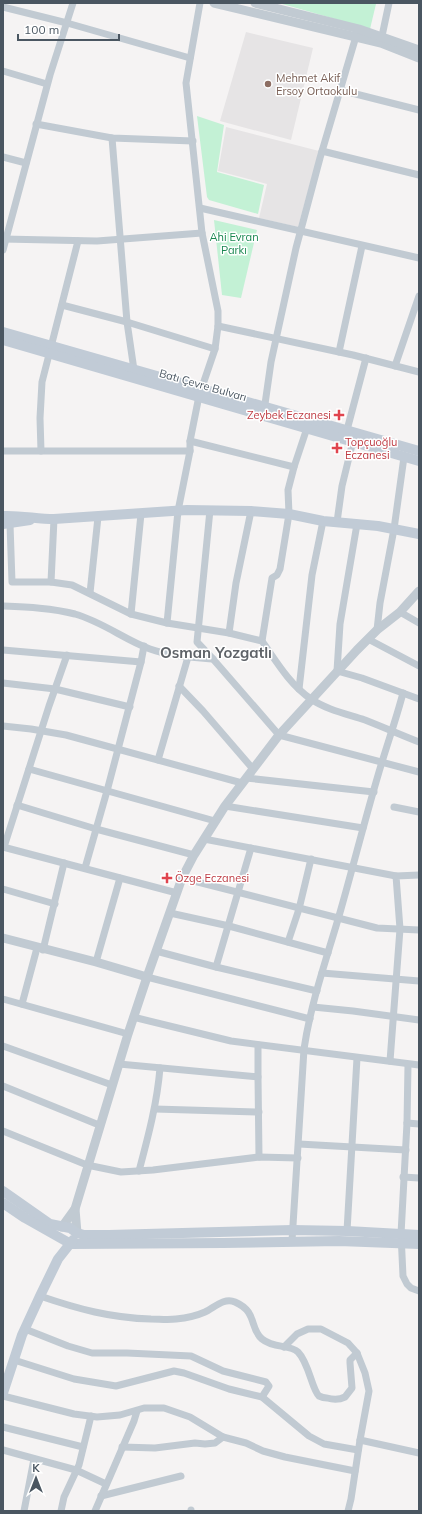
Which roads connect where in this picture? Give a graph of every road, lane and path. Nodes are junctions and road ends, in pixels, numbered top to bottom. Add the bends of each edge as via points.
1 (73, 3) edge
2 (200, 3) edge
3 (214, 3) edge
4 (255, 3) edge
5 (389, 3) edge
6 (3, 7) edge
7 (67, 23) junction
8 (357, 33) junction
9 (382, 36) junction
10 (419, 50) edge
11 (190, 58) junction
12 (419, 58) edge
13 (3, 71) edge
14 (47, 84) junction
15 (340, 90) junction
16 (419, 110) edge
17 (36, 124) junction
18 (112, 138) junction
19 (193, 141) junction
20 (322, 151) junction
21 (3, 157) edge
22 (26, 163) junction
23 (419, 175) edge
24 (200, 208) junction
25 (300, 232) junction
26 (202, 233) junction
27 (4, 240) edge
28 (119, 240) junction
29 (78, 241) junction
30 (362, 246) junction
31 (3, 250) edge
32 (419, 258) edge
33 (419, 296) edge
34 (62, 305) junction
35 (127, 322) junction
36 (218, 326) junction
37 (3, 332) edge
38 (276, 339) junction
39 (3, 340) edge
40 (214, 349) junction
41 (50, 350) junction
42 (339, 352) junction
43 (366, 358) junction
44 (395, 366) junction
45 (134, 370) junction
46 (419, 372) edge
47 (200, 392) junction
48 (264, 410) junction
49 (306, 423) junction
50 (347, 430) junction
51 (190, 441) junction
52 (353, 441) junction
53 (3, 451) edge
54 (41, 451) junction
55 (190, 451) junction
56 (419, 451) edge
57 (404, 456) junction
58 (419, 461) edge
59 (294, 467) junction
60 (210, 510) junction
61 (178, 511) junction
62 (251, 511) junction
63 (141, 514) junction
64 (289, 514) junction
65 (98, 517) junction
66 (54, 519) junction
67 (5, 521) edge
68 (323, 521) junction
69 (337, 522) junction
70 (357, 524) junction
71 (394, 529) junction
72 (418, 533) edge
73 (51, 582) junction
74 (419, 591) edge
75 (90, 593) junction
76 (3, 606) edge
77 (400, 612) junction
78 (131, 614) junction
79 (419, 622) edge
80 (167, 623) junction
81 (199, 628) junction
82 (377, 630) junction
83 (229, 633) junction
84 (368, 639) junction
85 (262, 641) junction
86 (144, 646) junction
87 (3, 650) edge
88 (67, 655) junction
89 (188, 657) junction
90 (213, 659) junction
91 (141, 662) junction
92 (419, 666) edge
93 (337, 671) junction
94 (3, 683) edge
95 (179, 686) junction
96 (55, 689) junction
97 (298, 689) junction
98 (403, 693) junction
99 (419, 699) edge
100 (311, 700) junction
101 (130, 707) junction
102 (3, 726) edge
103 (41, 730) junction
104 (393, 731) junction
105 (278, 735) junction
106 (419, 742) edge
107 (118, 749) junction
108 (158, 760) junction
109 (382, 762) junction
110 (29, 769) junction
111 (253, 769) junction
112 (419, 772) edge
113 (244, 780) junction
114 (107, 792) junction
115 (374, 792) junction
116 (17, 805) junction
117 (225, 806) junction
118 (394, 807) dead end
119 (419, 812) edge
120 (215, 821) junction
121 (364, 828) junction
122 (96, 829) junction
123 (204, 839) junction
124 (3, 847) edge
125 (251, 848) junction
126 (194, 855) junction
127 (311, 859) junction
128 (64, 863) junction
129 (84, 868) junction
130 (352, 869) junction
131 (419, 875) edge
132 (396, 876) junction
133 (120, 878) junction
134 (182, 878) junction
135 (3, 889) edge
136 (177, 893) junction
137 (238, 894) junction
138 (54, 904) junction
139 (299, 909) junction
140 (170, 913) junction
141 (338, 919) junction
142 (229, 926) junction
143 (400, 929) junction
144 (419, 930) edge
145 (3, 938) edge
146 (288, 942) junction
147 (40, 949) junction
148 (156, 951) junction
149 (328, 953) junction
150 (96, 962) junction
151 (216, 967) junction
152 (322, 973) junction
153 (147, 977) junction
154 (397, 980) junction
155 (419, 981) edge
156 (317, 991) junction
157 (3, 1000) edge
158 (22, 1004) junction
159 (313, 1007) junction
160 (394, 1016) junction
161 (133, 1017) junction
162 (310, 1019) junction
163 (419, 1020) edge
164 (128, 1034) junction
165 (258, 1045) junction
166 (3, 1046) edge
167 (304, 1049) junction
168 (357, 1058) junction
169 (390, 1061) junction
170 (119, 1064) junction
171 (408, 1065) junction
172 (419, 1065) edge
173 (160, 1068) junction
174 (258, 1077) junction
175 (112, 1085) junction
176 (3, 1086) edge
177 (155, 1109) junction
178 (259, 1112) junction
179 (408, 1123) junction
180 (419, 1124) edge
181 (99, 1125) junction
182 (3, 1131) edge
183 (299, 1144) junction
184 (351, 1147) junction
185 (406, 1150) junction
186 (258, 1157) junction
187 (298, 1158) junction
188 (87, 1165) junction
189 (139, 1171) junction
190 (403, 1177) junction
191 (419, 1178) edge
192 (3, 1191) edge
193 (3, 1203) edge
194 (75, 1209) junction
195 (62, 1227) junction
196 (292, 1230) junction
197 (347, 1231) junction
198 (77, 1233) junction
199 (419, 1235) edge
200 (59, 1238) junction
201 (401, 1239) junction
202 (292, 1241) junction
203 (71, 1244) junction
204 (419, 1244) edge
205 (58, 1259) junction
206 (419, 1291) edge
207 (40, 1296) junction
208 (25, 1329) junction
209 (284, 1347) junction
210 (357, 1353) junction
211 (14, 1360) junction
212 (3, 1394) edge
213 (262, 1397) junction
214 (137, 1410) junction
215 (91, 1416) junction
216 (3, 1427) edge
217 (223, 1437) junction
218 (360, 1440) junction
219 (83, 1447) junction
220 (122, 1448) junction
221 (3, 1450) edge
222 (358, 1450) junction
223 (419, 1453) edge
224 (34, 1459) junction
225 (76, 1470) junction
226 (355, 1471) junction
227 (182, 1476) dead end
228 (106, 1484) junction
229 (101, 1496) junction
230 (24, 1511) edge
231 (61, 1511) edge
232 (95, 1511) edge
233 (348, 1511) edge

1 - 7 street
2 - 11 street
3 - 8 street
4 - 8 street
5 - 9 street
6 - 7 street
7 - 11 street
7 - 14 street
8 - 9 street
8 - 12 street
8 - 15 street
9 - 10 street
11 - 19 street via 186,83
13 - 14 street
14 - 17 street
15 - 16 street
15 - 20 street
17 - 18 street
17 - 22 street
18 - 19 street
18 - 28 street
19 - 24 street
20 - 23 street
20 - 25 street
21 - 22 street
22 - 27 street
24 - 25 street
24 - 26 street
25 - 30 street
25 - 38 street
26 - 28 street
26 - 36 street via 218,311
27 - 29 street
27 - 31 street
28 - 29 street
28 - 35 street
29 - 34 street
30 - 32 street
30 - 42 street
33 - 44 street
34 - 35 street
34 - 41 street
35 - 40 street
35 - 45 street
36 - 38 street
36 - 40 street
37 - 41 main road, Batı Çevre Bulvarı
38 - 42 street
38 - 48 street
39 - 41 main road, Batı Çevre Bulvarı
40 - 47 street
41 - 45 main road, Batı Çevre Bulvarı
41 - 47 main road, Batı Çevre Bulvarı
41 - 54 street via 40,396
42 - 43 street
43 - 44 street
43 - 50 street
44 - 46 street
45 - 47 main road, Batı Çevre Bulvarı
47 - 48 main road, Batı Çevre Bulvarı
47 - 51 street
48 - 49 main road, Batı Çevre Bulvarı
49 - 50 main road, Batı Çevre Bulvarı
49 - 52 main road, Batı Çevre Bulvarı
49 - 59 street
50 - 52 street
50 - 56 main road, Batı Çevre Bulvarı
51 - 55 street
51 - 59 street
52 - 57 main road, Batı Çevre Bulvarı
52 - 69 street via 342,486
53 - 54 street
54 - 55 street
55 - 61 street
57 - 58 main road, Batı Çevre Bulvarı
57 - 71 street
59 - 64 street via 288,490
60 - 61 main road
60 - 62 main road
60 - 81 street
61 - 63 main road
61 - 80 street
62 - 64 main road
62 - 83 street
63 - 65 main road
63 - 78 street
64 - 68 main road
64 - 85 street via 280,569 272,578
65 - 66 main road
65 - 75 street
66 - 67 main road
66 - 73 street
67 - 73 street via 12,582
68 - 69 main road
68 - 97 street via 312,575
69 - 70 main road
70 - 71 main road
70 - 93 street via 340,624
71 - 72 main road
71 - 82 street
73 - 75 street via 72,585
74 - 77 street
75 - 78 street
76 - 86 street via 36,607 76,614
77 - 79 street
77 - 82 street
78 - 80 street
80 - 81 street
81 - 83 street
81 - 90 street via 197,642
82 - 84 street
83 - 85 street
84 - 92 street
84 - 93 street
85 - 97 street
86 - 89 street
86 - 91 street
87 - 88 street
88 - 91 street
88 - 96 street
89 - 90 street
89 - 95 street
90 - 105 street
91 - 101 street
93 - 98 street
93 - 100 street
94 - 96 street
95 - 108 street
95 - 111 street
96 - 101 street
96 - 103 street
97 - 100 street
98 - 99 street
98 - 104 street
100 - 104 street
100 - 105 street
101 - 107 street
102 - 103 street
103 - 107 street
103 - 110 street
104 - 106 street
104 - 109 street
105 - 109 street
105 - 111 street
107 - 108 street
107 - 114 street
108 - 113 street
109 - 112 street
109 - 115 street
110 - 114 street
110 - 116 street
111 - 113 street
113 - 115 street
113 - 117 street
114 - 120 street
114 - 122 street
115 - 121 street
116 - 122 street
116 - 124 street
117 - 120 street
117 - 121 street
118 - 119 street
120 - 123 street
121 - 130 street
122 - 126 street
122 - 129 street
123 - 125 street
123 - 126 street
124 - 128 street
125 - 127 street
125 - 137 street
126 - 134 street
127 - 130 street
127 - 139 street
128 - 129 street
128 - 138 street
129 - 133 street
130 - 132 street
130 - 141 street
131 - 132 street
132 - 143 street
133 - 136 street
133 - 150 street
134 - 136 street
134 - 137 street
135 - 138 street
136 - 140 street
137 - 139 street
137 - 142 street
138 - 147 street
139 - 141 street
139 - 146 street
140 - 142 street
140 - 148 street
141 - 143 street via 377,928
141 - 149 street
142 - 146 street
142 - 151 street
143 - 144 street
143 - 154 street
145 - 147 street
146 - 149 street
147 - 150 street
147 - 158 street
148 - 151 street
148 - 153 street
149 - 152 street
150 - 153 street
151 - 156 street
152 - 154 street
152 - 156 street
153 - 161 street
153 - 162 street
154 - 155 street
154 - 160 street
156 - 159 street
157 - 158 street
158 - 164 street
159 - 160 street
159 - 162 street
160 - 163 street
160 - 169 street
161 - 164 street
161 - 165 street
162 - 167 street
164 - 170 street
165 - 167 street
165 - 174 street
166 - 175 street
167 - 168 street
167 - 183 street
168 - 169 street
168 - 184 street
169 - 171 street
170 - 173 street
170 - 175 street
171 - 172 street
171 - 179 street
173 - 174 street
173 - 177 street
174 - 178 street
175 - 181 street
176 - 181 street
177 - 178 street
177 - 189 street
178 - 186 street
179 - 180 street
179 - 185 street
181 - 188 street
182 - 188 street
183 - 184 street
183 - 187 street
184 - 185 street
184 - 197 street
185 - 190 street
186 - 187 street
186 - 189 street
187 - 196 street
188 - 189 street via 121,1172
188 - 194 street
190 - 191 street
190 - 201 street
192 - 195 main road via 50,1224
193 - 200 main road
194 - 195 street
194 - 198 street
195 - 198 main road via 70,1228
195 - 200 main road
196 - 197 main road
196 - 198 main road via 109,1235
196 - 202 street
197 - 201 main road
198 - 203 main road
199 - 201 main road
200 - 203 main road
200 - 205 main road
201 - 202 main road
201 - 204 main road
201 - 206 street via 403,1276 411,1288
202 - 203 main road
203 - 205 main road
205 - 207 main road
207 - 208 main road
207 - 209 street via 75,1309 133,1319 193,1317 224,1301 233,1301 245,1307 261,1338 270,1345
208 - 211 main road
208 - 213 street via 92,1353 192,1356 223,1371 266,1382 269,1386
209 - 210 street via 297,1334 308,1329 320,1329 348,1343
209 - 210 street via 298,1352 310,1372 319,1396 332,1399 345,1397 352,1388 350,1360
210 - 218 street via 369,1391
211 - 212 main road
211 - 213 street via 74,1379 116,1386 174,1371
212 - 215 street via 68,1413
213 - 222 street via 309,1436 324,1444
214 - 215 street via 120,1415
214 - 217 street via 174,1410
214 - 220 street
215 - 219 street
216 - 219 street
217 - 220 street via 214,1443 205,1444
217 - 226 street via 285,1457
218 - 222 street
218 - 223 street
219 - 225 street
220 - 228 street
221 - 224 street
222 - 226 street
224 - 225 street
224 - 230 street
225 - 228 street
225 - 231 street via 64,1496
226 - 233 street
227 - 229 street
228 - 229 street
229 - 232 street

